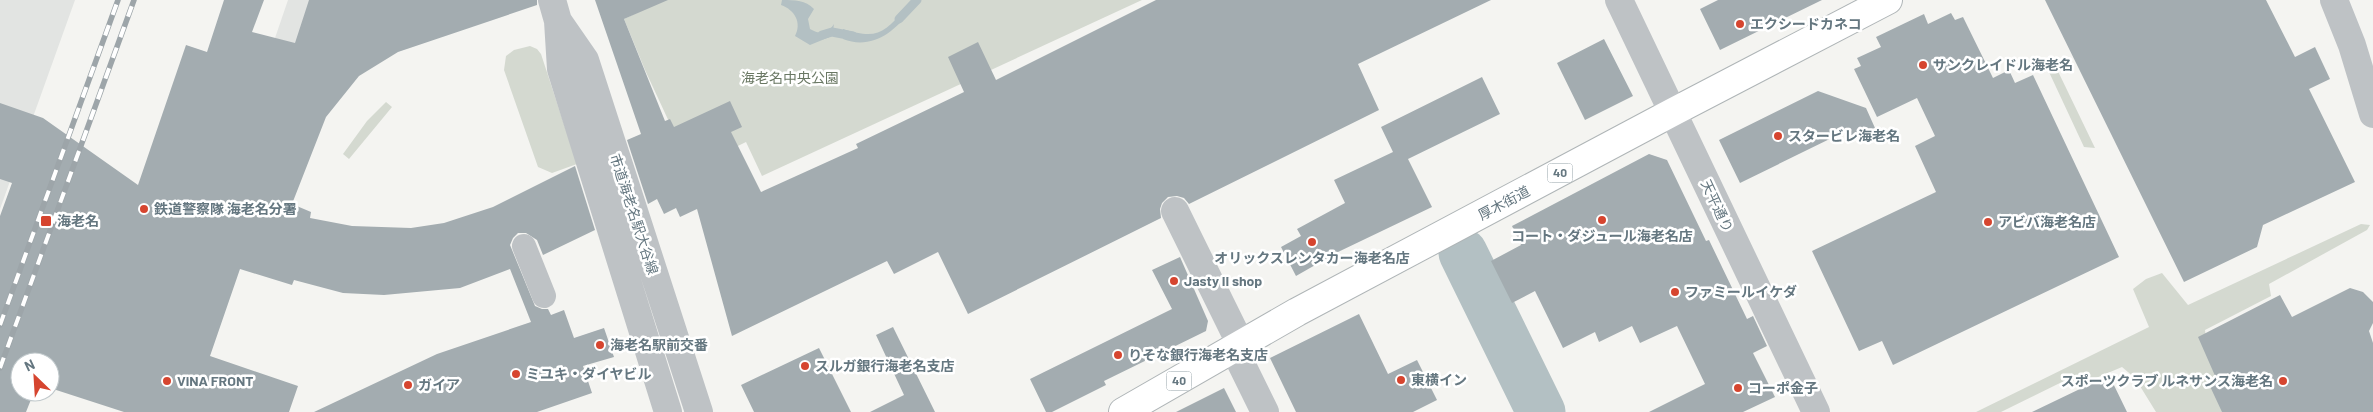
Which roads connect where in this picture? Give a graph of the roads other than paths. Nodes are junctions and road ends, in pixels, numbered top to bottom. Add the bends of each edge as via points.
1 (1619, 0) edge
2 (1888, 0) edge
3 (2334, 0) edge
4 (555, 10) edge
5 (1673, 112) junction
6 (2373, 114) edge
7 (1178, 218) dead end
8 (524, 246) dead end
9 (544, 296) dead end
10 (1238, 347) junction
11 (668, 412) edge
12 (699, 412) edge
13 (1123, 412) edge
14 (1265, 412) edge
15 (1816, 412) edge

1 - 5 street, 天平通り
2 - 5 main road, 厚木街道 / 40
3 - 6 street
4 - 11 street, 市道海老名駅大谷線 via 561,70
4 - 12 street, 市道海老名駅大谷線 via 585,60
5 - 10 main road, 厚木街道 / 40 via 1297,312
5 - 15 street, 天平通り
7 - 10 street
8 - 9 street
10 - 13 main road, 厚木街道 / 40
10 - 14 street

